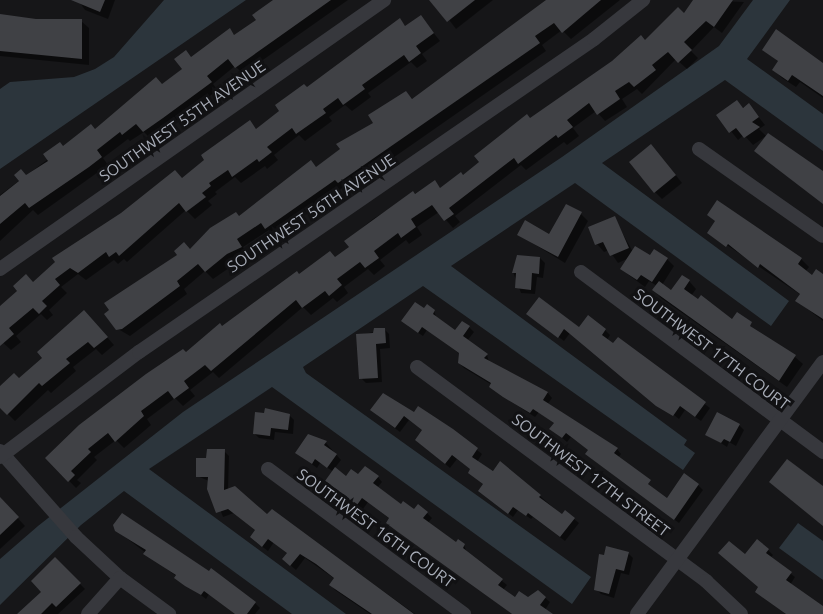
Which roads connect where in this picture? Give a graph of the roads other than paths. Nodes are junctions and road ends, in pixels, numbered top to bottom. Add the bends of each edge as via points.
1 (384, 0) edge
2 (643, 0) edge
3 (699, 149) dead end
4 (823, 236) edge
5 (0, 269) edge
6 (581, 272) dead end
7 (823, 362) edge
8 (417, 367) dead end
9 (779, 420) junction
10 (823, 452) edge
11 (1, 454) edge
12 (268, 470) dead end
13 (676, 559) junction
14 (120, 578) junction
15 (88, 614) edge
16 (169, 614) edge
17 (464, 614) edge
18 (637, 614) edge
19 (741, 614) edge

1 - 5 street, SOUTHWEST 55TH AVENUE
2 - 11 street, SOUTHWEST 56TH AVENUE via 594,39 139,352
3 - 4 street
6 - 9 street, SOUTHWEST 17TH COURT
7 - 9 street
8 - 13 street, SOUTHWEST 17TH STREET
9 - 10 street, SOUTHWEST 17TH COURT
9 - 13 street
11 - 14 street via 76,537
12 - 17 street, SOUTHWEST 16TH COURT
13 - 18 street
13 - 19 street, SOUTHWEST 17TH STREET
14 - 15 street
14 - 16 street

